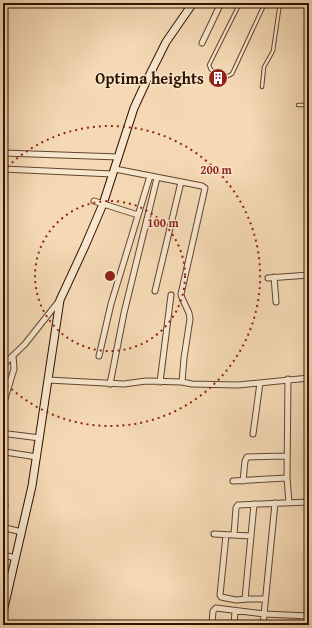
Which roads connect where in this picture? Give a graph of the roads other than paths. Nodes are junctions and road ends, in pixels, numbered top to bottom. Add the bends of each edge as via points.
1 (193, 3) edge
2 (221, 3) edge
3 (240, 3) edge
4 (264, 4) edge
5 (280, 4) edge
6 (202, 43) dead end
7 (262, 87) dead end
8 (298, 105) dead end
9 (309, 105) edge
10 (3, 153) edge
11 (119, 157) junction
12 (3, 169) edge
13 (114, 172) junction
14 (150, 176) junction
15 (157, 178) junction
16 (181, 182) junction
17 (94, 201) dead end
18 (103, 204) junction
19 (138, 215) junction
20 (309, 275) edge
21 (155, 291) dead end
22 (171, 295) dead end
23 (60, 300) junction
24 (276, 302) dead end
25 (13, 356) junction
26 (99, 356) dead end
27 (3, 365) edge
28 (309, 378) edge
29 (288, 379) junction
30 (48, 380) junction
31 (160, 382) junction
32 (182, 382) junction
33 (260, 383) junction
34 (110, 384) junction
35 (3, 404) edge
36 (8, 434) dead end
37 (253, 434) dead end
38 (40, 438) junction
39 (4, 452) dead end
40 (37, 456) junction
41 (287, 456) junction
42 (287, 478) junction
43 (233, 481) dead end
44 (243, 481) junction
45 (309, 502) edge
46 (275, 503) junction
47 (288, 503) junction
48 (254, 504) junction
49 (5, 505) dead end
50 (3, 519) edge
51 (3, 526) edge
52 (22, 532) junction
53 (214, 534) dead end
54 (226, 535) junction
55 (234, 536) junction
56 (251, 536) junction
57 (3, 555) edge
58 (16, 558) junction
59 (245, 599) junction
60 (265, 599) junction
61 (4, 601) edge
62 (235, 611) junction
63 (3, 612) edge
64 (264, 614) junction
65 (309, 616) edge
66 (212, 625) edge
67 (234, 625) edge
68 (263, 625) edge

1 - 11 street via 166,42 146,82 134,108
2 - 6 street
3 - 4 lane via 209,65 211,70 226,76 232,74
4 - 5 lane
5 - 7 lane via 273,51 264,67
8 - 9 lane
10 - 11 street
11 - 13 street
12 - 13 street
13 - 14 street
13 - 18 street
14 - 15 street
14 - 19 street
15 - 16 street
15 - 34 street via 124,313
16 - 21 street
16 - 32 street via 202,186 205,190 181,294 190,316
17 - 18 street
18 - 19 street
18 - 23 street
19 - 26 street via 111,304
20 - 24 street via 271,278
22 - 31 street
23 - 25 street
23 - 30 street
25 - 27 street
25 - 35 street via 14,369
28 - 29 street
29 - 33 street
29 - 41 street
30 - 34 street
30 - 38 street
31 - 32 street
31 - 34 street
32 - 33 street via 238,385
33 - 37 street
36 - 38 street
38 - 40 street
39 - 40 street
40 - 52 street
41 - 42 street
41 - 44 street via 247,458
42 - 44 street
42 - 47 street
43 - 44 street
45 - 47 street
46 - 47 street
46 - 48 street
46 - 60 street
48 - 55 street via 237,506
48 - 56 street
49 - 50 street
51 - 52 street
52 - 58 street
53 - 54 street
54 - 55 street
54 - 59 street via 220,596 227,600
55 - 56 street
56 - 59 street
57 - 58 street
58 - 61 street
59 - 60 street
60 - 64 street
61 - 63 street
62 - 64 street
62 - 66 street via 216,608 213,610
62 - 67 street
64 - 65 street
64 - 68 street

